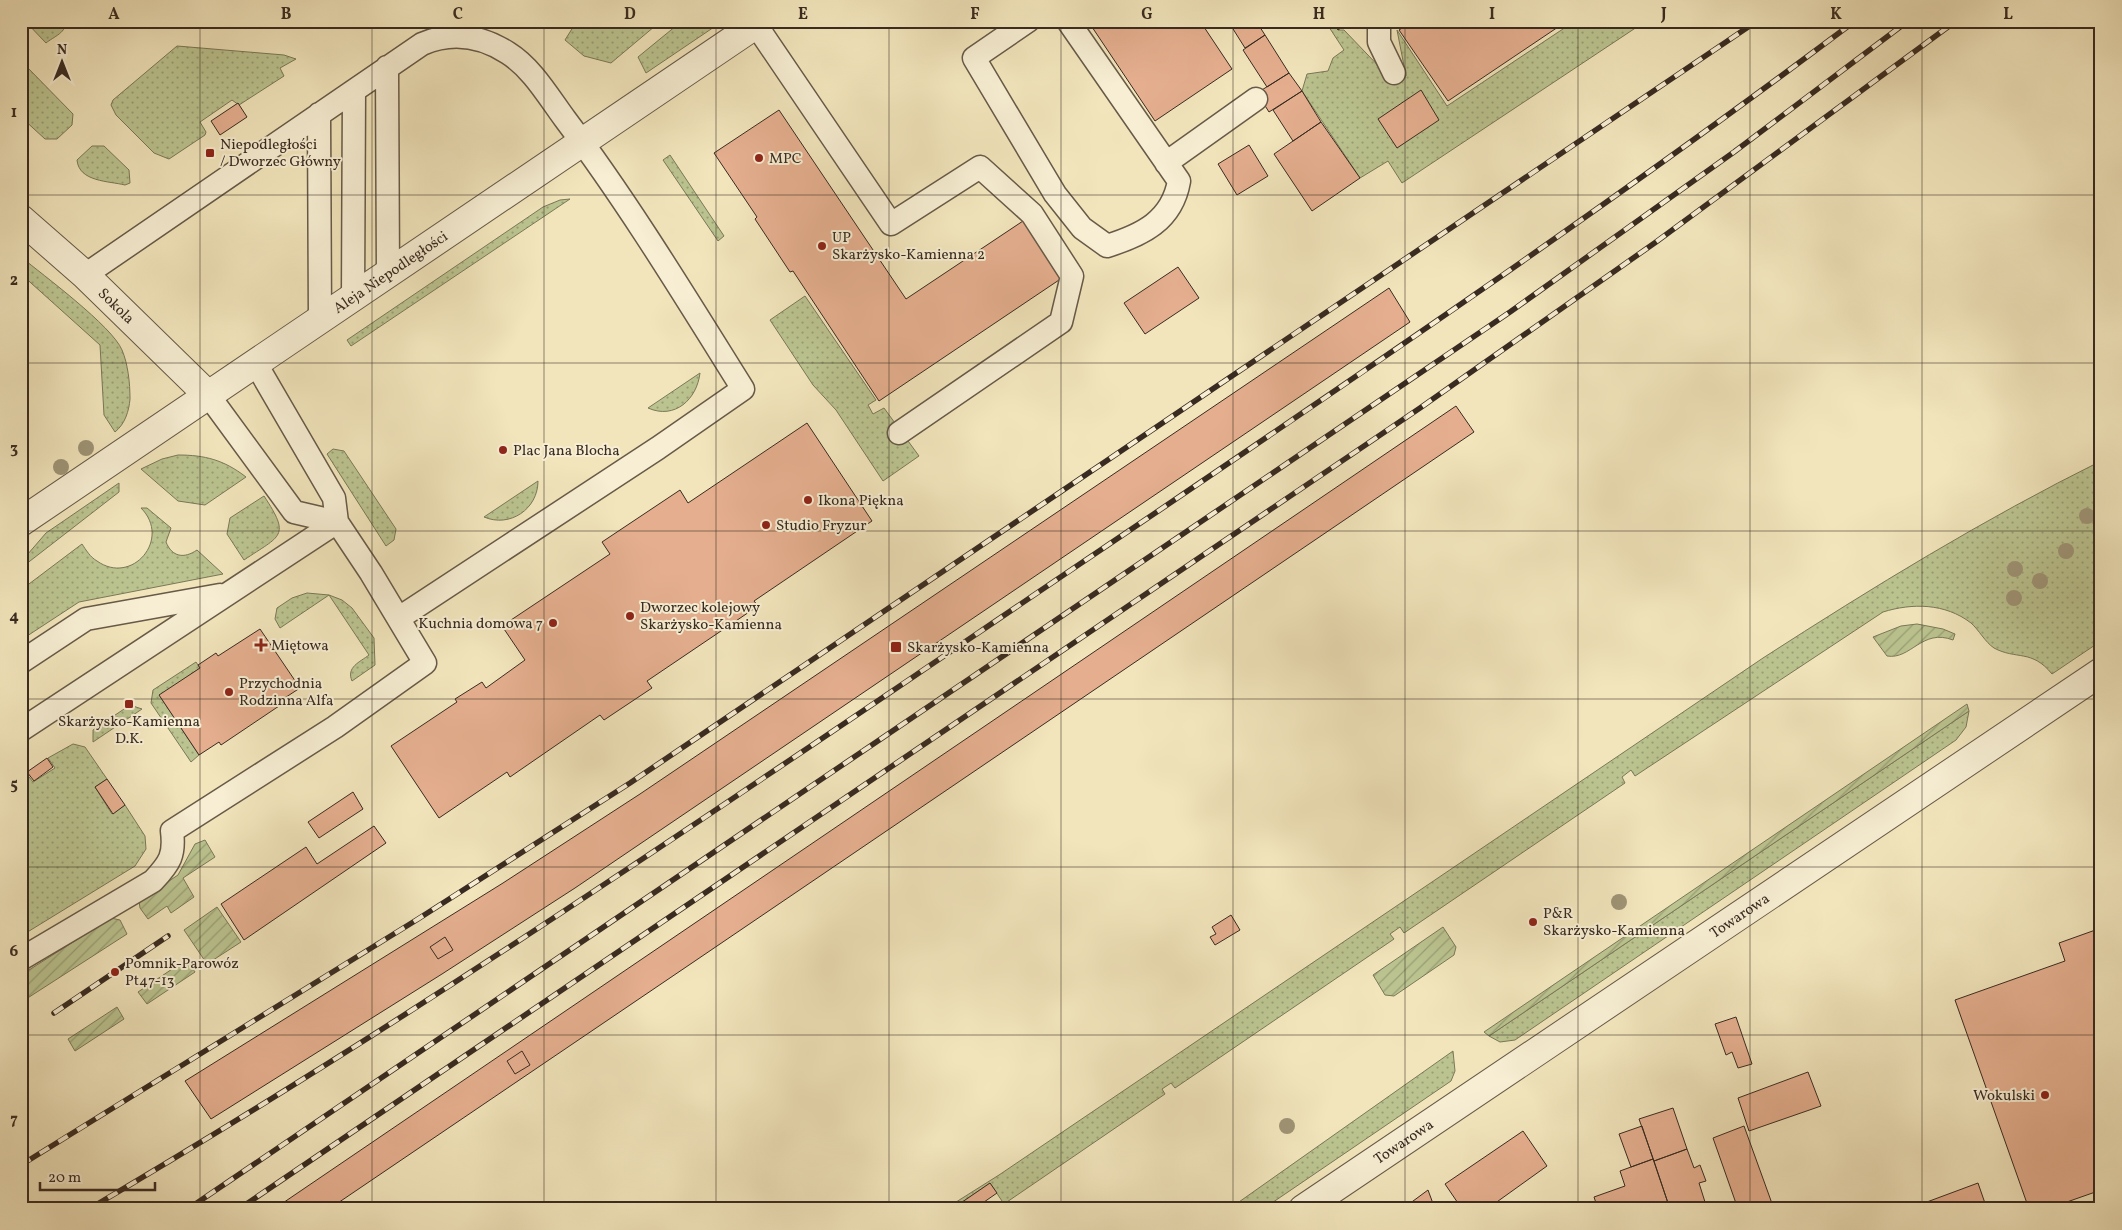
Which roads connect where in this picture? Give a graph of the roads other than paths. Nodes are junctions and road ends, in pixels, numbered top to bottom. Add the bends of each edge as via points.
1 (1028, 21) edge
2 (1068, 21) edge
3 (1378, 21) edge
4 (758, 23) edge
5 (387, 68) junction
6 (1394, 73) dead end
7 (354, 91) junction
8 (1256, 99) dead end
9 (319, 114) junction
10 (583, 143) junction
11 (1166, 163) junction
12 (21, 219) edge
13 (388, 274) junction
14 (85, 275) junction
15 (352, 298) junction
16 (320, 321) junction
17 (256, 364) junction
18 (209, 396) junction
19 (900, 433) dead end
20 (21, 522) edge
21 (337, 522) junction
22 (228, 594) junction
23 (398, 618) junction
24 (21, 662) edge
25 (2101, 672) edge
26 (21, 730) edge
27 (21, 959) edge
28 (1303, 1209) edge

1 - 11 lane via 974,58 1055,194 1082,228 1107,246 1136,237 1170,210 1178,181
2 - 11 lane
3 - 6 lane via 1379,42
4 - 10 street, Aleja Niepodległości
4 - 19 lane via 891,224 980,167 1032,214 1072,276 1061,322
5 - 7 lane
5 - 10 lane via 422,44 439,37 459,36 492,43 510,54 533,76
5 - 13 lane
7 - 9 lane
7 - 15 lane
8 - 11 lane
9 - 14 lane
9 - 16 lane
10 - 13 street, Aleja Niepodległości
10 - 23 lane via 743,388 574,504
12 - 14 street, Sokola
13 - 15 street, Aleja Niepodległości
14 - 18 street, Sokola
15 - 16 street, Aleja Niepodległości
16 - 17 street, Aleja Niepodległości
17 - 18 street, Aleja Niepodległości
17 - 21 lane via 334,498
18 - 20 street, Aleja Niepodległości
18 - 21 lane via 294,512
21 - 22 lane
21 - 23 lane
22 - 24 lane via 86,619
22 - 26 lane
23 - 27 lane via 425,663 335,727 172,831 174,846 169,865 153,881
25 - 28 street, Towarowa

